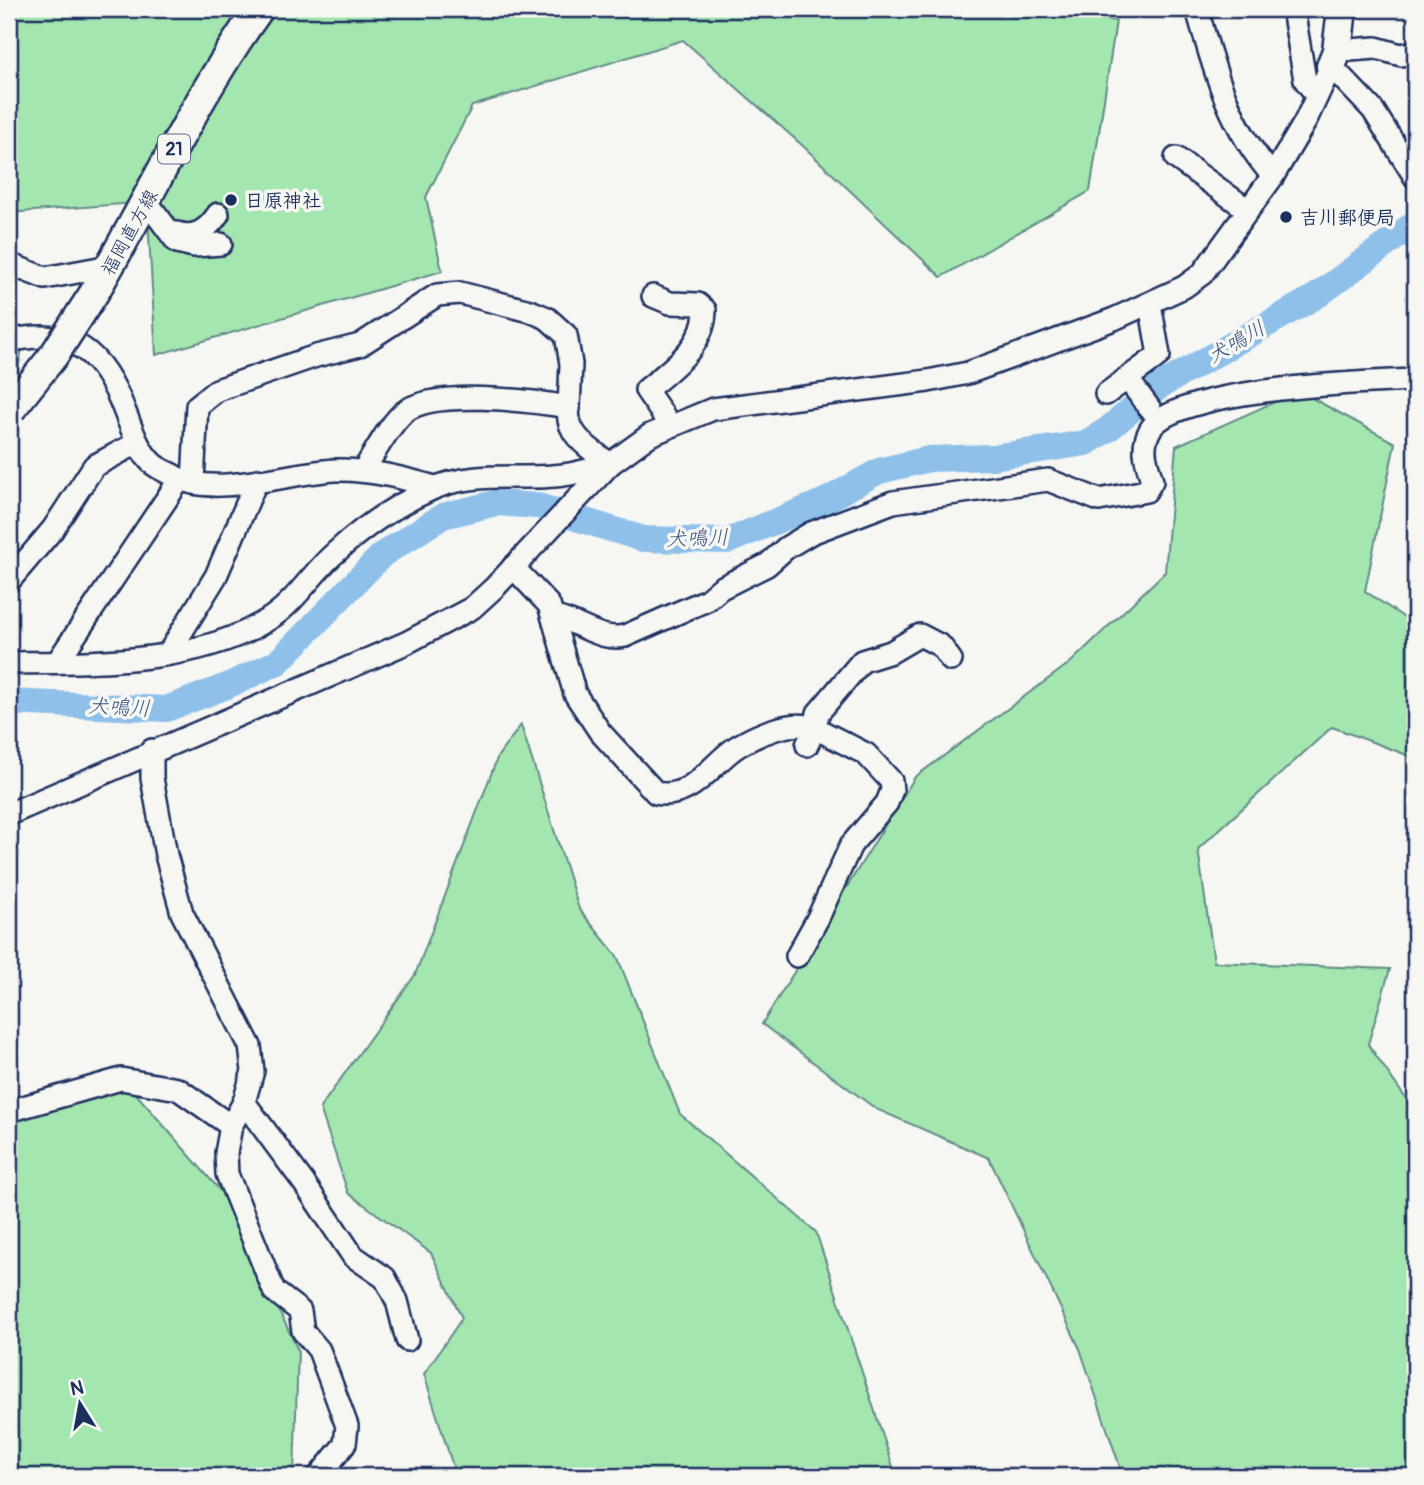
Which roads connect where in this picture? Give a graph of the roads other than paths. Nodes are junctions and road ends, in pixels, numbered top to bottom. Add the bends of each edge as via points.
1 (259, 9) edge
2 (1197, 9) edge
3 (1293, 9) edge
4 (1342, 9) edge
5 (1415, 52) edge
6 (1334, 59) junction
7 (1317, 96) junction
8 (1175, 158) dead end
9 (1273, 176) junction
10 (1415, 177) edge
11 (147, 202) junction
12 (1248, 210) junction
13 (218, 214) dead end
14 (165, 229) junction
15 (220, 244) dead end
16 (9, 264) edge
17 (110, 266) junction
18 (653, 296) dead end
19 (1150, 304) junction
20 (9, 341) edge
21 (1127, 378) junction
22 (1415, 380) edge
23 (1106, 394) dead end
24 (1204, 401) junction
25 (569, 407) junction
26 (1150, 409) junction
27 (10, 411) edge
28 (670, 425) junction
29 (1148, 435) junction
30 (138, 443) junction
31 (610, 464) junction
32 (363, 471) junction
33 (187, 480) junction
34 (257, 480) junction
35 (435, 487) junction
36 (513, 567) junction
37 (9, 581) edge
38 (554, 617) junction
39 (168, 654) junction
40 (951, 660) dead end
41 (58, 661) junction
42 (9, 663) edge
43 (811, 736) junction
44 (152, 750) junction
45 (9, 814) edge
46 (797, 956) dead end
47 (244, 1102) junction
48 (9, 1111) edge
49 (231, 1126) junction
50 (407, 1340) dead end
51 (319, 1476) edge

1 - 11 main road, 福岡直方線 / 21 via 199,99
2 - 9 street via 1231,117
3 - 7 street via 1305,80
4 - 6 main road
5 - 6 street via 1401,55 1376,48
6 - 7 street
6 - 10 street
7 - 9 street
8 - 12 street
9 - 12 street
11 - 14 street
11 - 17 main road, 福岡直方線 / 21
12 - 19 street via 1202,274
13 - 14 street via 209,228 195,234
14 - 15 street via 177,242
16 - 17 street via 45,278
17 - 27 main road, 福岡直方線 / 21, bridge via 54,355
18 - 28 street via 670,303 698,304 705,310 698,340 646,390
19 - 21 street via 1158,355
19 - 28 street via 968,373 713,409
20 - 30 street via 50,335 78,345 102,364
21 - 23 street
21 - 26 street
22 - 24 street via 1313,386
24 - 26 street via 1196,397
24 - 29 street via 1160,418
25 - 31 street via 567,418 573,433
25 - 32 street via 439,400 418,403 402,414
25 - 33 street via 571,364 566,335 547,318 460,293 437,295 360,345 316,356 204,398 197,406
26 - 29 street
28 - 31 street
29 - 38 street via 1143,450 1152,481 1146,491 1125,498 1099,500 1048,480 916,497 811,533 707,600 625,636 600,635
30 - 33 street via 153,464
30 - 37 street via 94,466 53,529
31 - 35 street via 562,475 485,476
31 - 36 street
32 - 34 street
32 - 35 street
33 - 34 street via 211,485
33 - 41 street
34 - 39 street via 216,576
35 - 39 street via 361,532 272,617 236,634
36 - 38 street via 549,605
36 - 44 street via 472,608 406,643
38 - 43 street via 575,694 600,732 656,793 666,795 710,773 736,747 763,734 804,724
39 - 41 street
40 - 43 street via 941,646 920,635 891,652 862,661 818,713
41 - 42 street
43 - 46 street via 866,754 891,781 892,790 887,803 851,845
44 - 45 street
44 - 47 street via 152,778 166,855 182,913 250,1046 253,1071
47 - 49 street
47 - 50 street via 353,1256 386,1278
48 - 49 street via 121,1079 178,1089
49 - 51 street via 227,1174 274,1291 300,1311 303,1331 319,1350 347,1426 345,1444

